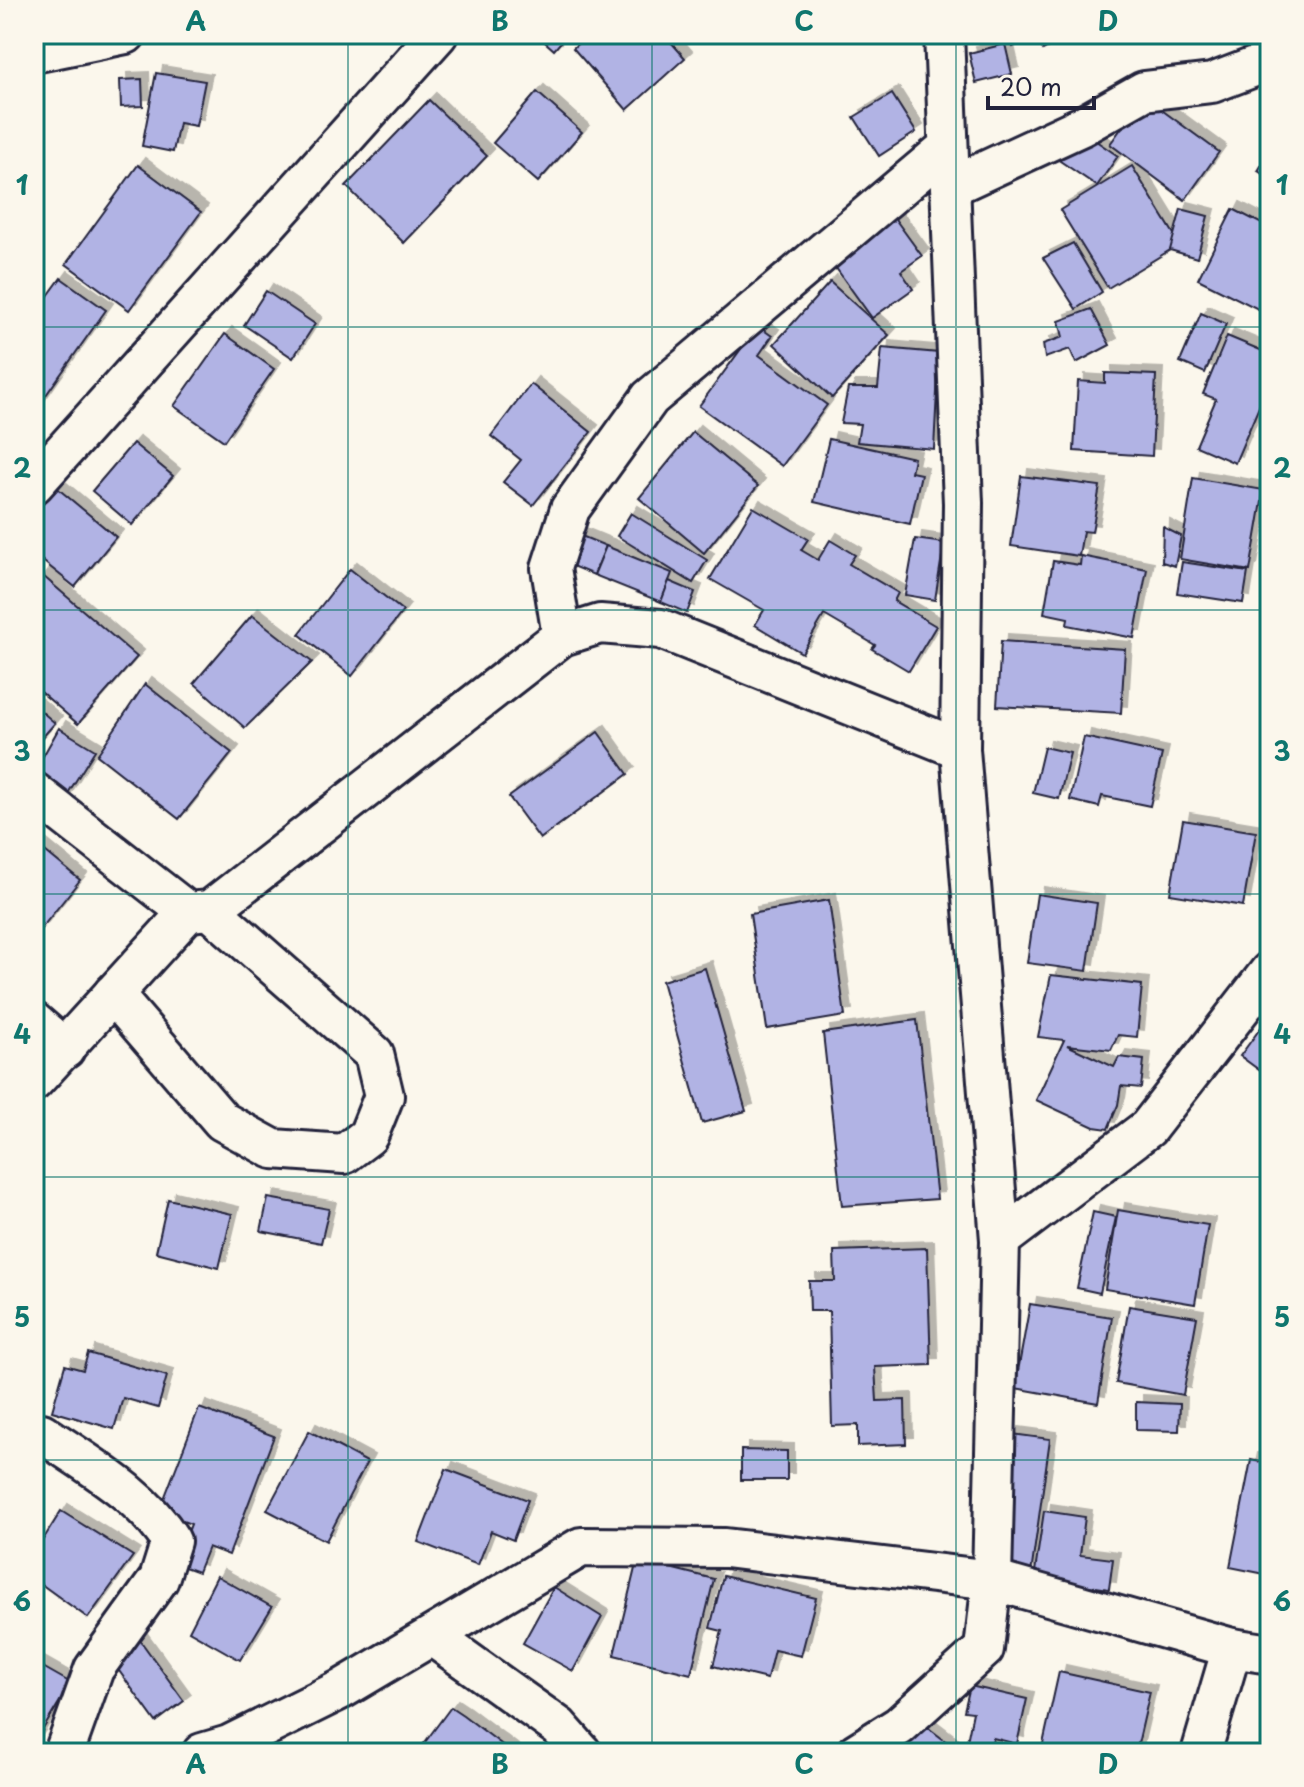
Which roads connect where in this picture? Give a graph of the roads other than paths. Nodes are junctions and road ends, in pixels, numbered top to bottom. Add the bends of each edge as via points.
1 (126, 34) edge
2 (437, 34) edge
3 (944, 34) edge
4 (34, 53) edge
5 (1270, 61) edge
6 (948, 147) junction
7 (950, 187) junction
8 (34, 484) edge
9 (562, 636) junction
10 (960, 749) junction
11 (34, 792) edge
12 (199, 911) junction
13 (1270, 971) edge
14 (113, 994) junction
15 (34, 1022) edge
16 (65, 1049) junction
17 (34, 1081) edge
18 (1000, 1240) junction
19 (42, 1433) dead end
20 (992, 1580) junction
21 (432, 1636) junction
22 (1232, 1648) junction
23 (1270, 1654) edge
24 (64, 1753) edge
25 (202, 1753) edge
26 (582, 1753) edge
27 (856, 1753) edge
28 (1201, 1753) edge

1 - 4 street
2 - 8 street
3 - 6 street
5 - 7 street via 1212,83 1144,91
6 - 7 street
6 - 9 street via 650,398 570,509 551,568
7 - 10 street via 963,503
9 - 10 street via 600,624 661,629
9 - 12 street
10 - 18 street
11 - 12 street
12 - 14 street
12 - 14 street via 374,1054 384,1096 368,1136 344,1154 273,1149 222,1121
13 - 18 street via 1148,1128
14 - 16 street
15 - 16 street
16 - 17 street
18 - 20 street
19 - 24 street via 128,1492 155,1516 171,1541 159,1579 94,1669
20 - 21 street via 725,1548 581,1547
20 - 22 street
20 - 27 street via 984,1649 899,1726
21 - 25 street via 342,1689
21 - 26 street via 559,1727
22 - 23 street
22 - 28 street

